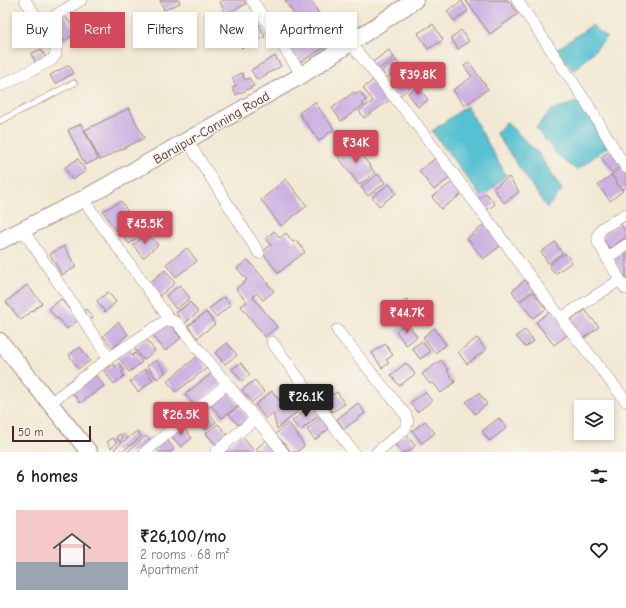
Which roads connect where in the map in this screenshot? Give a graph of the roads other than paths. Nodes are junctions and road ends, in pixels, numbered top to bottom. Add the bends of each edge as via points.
1 (25, 0) edge
2 (81, 0) edge
3 (252, 0) edge
4 (414, 0) edge
5 (517, 0) edge
6 (34, 12) edge
7 (62, 12) edge
8 (357, 38) edge
9 (55, 48) edge
10 (342, 48) edge
11 (354, 48) edge
12 (302, 75) junction
13 (74, 83) dead end
14 (0, 86) edge
15 (0, 121) edge
16 (187, 140) junction
17 (626, 168) edge
18 (83, 199) junction
19 (626, 214) edge
20 (23, 230) junction
21 (0, 241) edge
22 (626, 245) edge
23 (259, 253) dead end
24 (607, 258) junction
25 (623, 284) edge
26 (561, 318) junction
27 (170, 320) junction
28 (337, 330) dead end
29 (0, 341) edge
30 (272, 342) dead end
31 (109, 358) junction
32 (227, 384) junction
33 (626, 400) edge
34 (50, 403) junction
35 (255, 419) junction
36 (89, 452) edge
37 (145, 452) edge
38 (216, 452) edge
39 (283, 452) edge
40 (353, 452) edge
41 (378, 452) edge

1 - 6 street
2 - 7 street
3 - 12 street
4 - 8 main road, Baruipur-Canning Road
5 - 17 street via 585,100
9 - 14 street via 56,54 52,60
10 - 12 main road, Baruipur-Canning Road
11 - 26 street via 417,125
12 - 16 main road, Baruipur-Canning Road
13 - 15 lane
16 - 18 main road, Baruipur-Canning Road
16 - 23 street
18 - 20 main road, Baruipur-Canning Road
18 - 27 street
19 - 24 street via 602,228 598,235 598,242
20 - 21 main road, Baruipur-Canning Road
20 - 31 street
22 - 24 street
24 - 25 street
25 - 26 street
26 - 33 street
27 - 31 street
27 - 32 street via 178,323
28 - 41 street via 406,415 406,429
29 - 34 main road
30 - 40 street
31 - 34 street
32 - 35 street
32 - 37 street
34 - 36 main road
35 - 38 street
35 - 39 street

